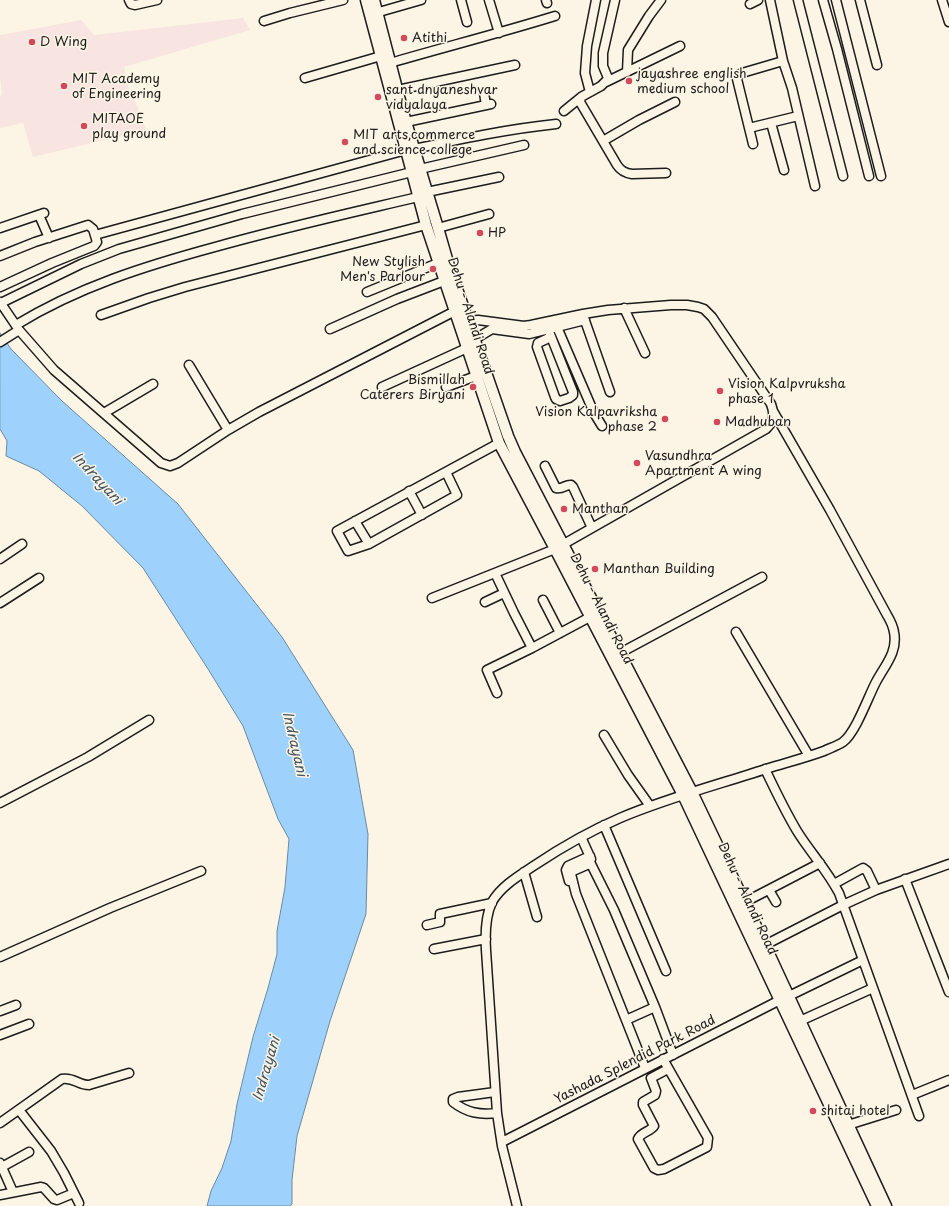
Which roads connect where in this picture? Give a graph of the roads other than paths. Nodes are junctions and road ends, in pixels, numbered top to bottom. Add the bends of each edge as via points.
1 (129, 0) edge
2 (157, 0) edge
3 (343, 0) edge
4 (366, 0) edge
5 (374, 0) edge
6 (422, 0) edge
7 (461, 0) edge
8 (489, 0) edge
9 (596, 0) edge
10 (614, 0) edge
11 (661, 0) edge
12 (758, 0) edge
13 (770, 0) edge
14 (798, 0) edge
15 (823, 0) edge
16 (836, 0) edge
17 (860, 0) edge
18 (942, 0) edge
19 (318, 3) edge
20 (750, 4) dead end
21 (373, 13) junction
22 (555, 16) dead end
23 (264, 21) dead end
24 (467, 22) dead end
25 (949, 22) edge
26 (499, 33) junction
27 (680, 46) dead end
28 (381, 56) junction
29 (783, 60) junction
30 (390, 62) junction
31 (515, 65) dead end
32 (877, 65) dead end
33 (627, 72) junction
34 (305, 78) dead end
35 (606, 82) junction
36 (394, 91) junction
37 (590, 92) junction
38 (484, 93) dead end
39 (580, 98) junction
40 (675, 102) dead end
41 (564, 112) dead end
42 (798, 116) junction
43 (406, 122) junction
44 (771, 123) junction
45 (556, 124) dead end
46 (749, 128) junction
47 (603, 141) junction
48 (753, 144) dead end
49 (524, 145) dead end
50 (410, 149) junction
51 (784, 170) dead end
52 (416, 171) junction
53 (666, 172) dead end
54 (844, 176) dead end
55 (869, 176) dead end
56 (881, 176) dead end
57 (499, 177) dead end
58 (815, 186) dead end
59 (422, 194) junction
60 (489, 214) dead end
61 (426, 225) junction
62 (0, 228) edge
63 (438, 228) junction
64 (95, 235) junction
65 (49, 238) junction
66 (0, 256) edge
67 (438, 262) junction
68 (444, 281) junction
69 (0, 287) edge
70 (367, 292) dead end
71 (1, 302) edge
72 (624, 308) junction
73 (455, 311) junction
74 (101, 315) dead end
75 (584, 317) junction
76 (464, 322) junction
77 (557, 327) junction
78 (330, 329) dead end
79 (548, 329) junction
80 (16, 330) junction
81 (551, 338) junction
82 (475, 339) junction
83 (0, 342) edge
84 (467, 348) junction
85 (645, 353) dead end
86 (189, 365) dead end
87 (476, 376) junction
88 (153, 384) dead end
89 (382, 387) dead end
90 (446, 387) dead end
91 (610, 392) dead end
92 (773, 411) junction
93 (104, 413) junction
94 (602, 426) dead end
95 (228, 430) junction
96 (499, 443) junction
97 (545, 466) dead end
98 (446, 472) junction
99 (409, 491) junction
100 (422, 515) junction
101 (355, 521) junction
102 (592, 528) junction
103 (22, 544) dead end
104 (369, 544) junction
105 (560, 547) junction
106 (0, 560) edge
107 (495, 573) junction
108 (762, 577) dead end
109 (39, 578) dead end
110 (504, 593) junction
111 (432, 598) dead end
112 (543, 600) dead end
113 (485, 602) dead end
114 (0, 603) edge
115 (590, 617) junction
116 (736, 632) dead end
117 (560, 633) junction
118 (532, 648) junction
119 (620, 653) junction
120 (497, 693) dead end
121 (149, 720) dead end
122 (604, 735) dead end
123 (808, 756) junction
124 (766, 770) junction
125 (688, 794) junction
126 (0, 803) edge
127 (650, 806) junction
128 (604, 825) junction
129 (580, 837) junction
130 (820, 863) junction
131 (949, 864) edge
132 (201, 872) dead end
133 (524, 872) junction
134 (905, 879) junction
135 (834, 884) junction
136 (769, 890) junction
137 (876, 890) junction
138 (576, 894) junction
139 (745, 902) junction
140 (776, 902) dead end
141 (492, 903) junction
142 (844, 905) junction
143 (537, 917) dead end
144 (428, 925) dead end
145 (486, 938) junction
146 (761, 947) junction
147 (434, 949) dead end
148 (0, 957) edge
149 (863, 960) junction
150 (666, 971) dead end
151 (873, 988) junction
152 (949, 992) edge
153 (784, 998) junction
154 (16, 1005) dead end
155 (655, 1007) junction
156 (0, 1011) edge
157 (626, 1020) junction
158 (800, 1021) junction
159 (29, 1024) dead end
160 (0, 1036) edge
161 (673, 1055) junction
162 (663, 1059) junction
163 (645, 1068) junction
164 (668, 1069) junction
165 (129, 1073) dead end
166 (949, 1080) edge
167 (495, 1092) junction
168 (912, 1095) junction
169 (19, 1110) junction
170 (896, 1110) dead end
171 (837, 1111) junction
172 (497, 1113) junction
173 (919, 1116) dead end
174 (0, 1123) edge
175 (848, 1125) junction
176 (502, 1142) junction
177 (29, 1152) dead end
178 (1, 1166) edge
179 (13, 1192) junction
180 (74, 1193) junction
181 (0, 1195) edge
182 (79, 1203) dead end
183 (517, 1206) edge
184 (876, 1206) edge
185 (886, 1206) edge

1 - 2 street via 135,5
3 - 19 street
4 - 21 main road, Dehu - Alandi Road
5 - 21 main road, Dehu - Alandi Road
6 - 21 street
7 - 24 street
8 - 26 street
9 - 37 street via 587,46 585,73
10 - 35 street via 603,53 608,78
11 - 33 street via 628,50
12 - 20 street
13 - 29 street
14 - 54 street
15 - 55 street
16 - 56 street
17 - 32 street
18 - 25 street
19 - 23 street
21 - 28 main road, Dehu - Alandi Road
21 - 30 main road, Dehu - Alandi Road
22 - 26 street
26 - 30 street
27 - 33 street
28 - 34 street
28 - 36 main road, Dehu - Alandi Road
29 - 42 street
29 - 46 street via 737,76
30 - 36 main road, Dehu - Alandi Road
31 - 36 street
33 - 35 street
35 - 37 street
36 - 43 main road, Dehu - Alandi Road
36 - 50 main road, Dehu - Alandi Road
37 - 39 street
38 - 43 street via 489,104
39 - 41 street
39 - 47 street
40 - 47 street
42 - 44 street
42 - 58 street
43 - 50 main road, Dehu - Alandi Road
44 - 46 street
44 - 51 street
45 - 50 street via 482,134
46 - 48 street
47 - 53 street via 617,165 625,172
49 - 52 street
50 - 52 main road, Dehu - Alandi Road
50 - 64 street
52 - 59 main road, Dehu - Alandi Road
52 - 71 street via 242,214 119,249
57 - 59 street
59 - 61 main road, Dehu - Alandi Road
59 - 63 main road, Dehu - Alandi Road
59 - 80 street via 142,268 39,311
60 - 63 street
61 - 67 main road, Dehu - Alandi Road
61 - 74 street via 185,287
62 - 65 street via 42,214
63 - 76 main road, Dehu - Alandi Road
64 - 65 street via 88,225
64 - 69 street via 97,242 94,246
65 - 66 street
67 - 68 main road, Dehu - Alandi Road
67 - 70 street
68 - 73 main road, Dehu - Alandi Road
68 - 78 street
71 - 80 street
72 - 75 street
72 - 85 street
72 - 92 street via 687,305 704,309 727,338
73 - 76 main road, Dehu - Alandi Road
73 - 95 street
75 - 76 street via 524,326 491,321
75 - 77 street
75 - 91 street
76 - 82 main road, Dehu - Alandi Road
76 - 84 main road, Dehu - Alandi Road
77 - 79 street
77 - 94 street
79 - 81 street
79 - 82 street via 529,334 492,329
80 - 83 street
80 - 93 street via 54,370
81 - 81 street via 538,343 537,347 555,397 560,401 572,396 573,392
82 - 105 main road, Dehu - Alandi Road via 508,436
84 - 87 main road, Dehu - Alandi Road
84 - 89 street
86 - 95 street
87 - 90 street
87 - 96 main road, Dehu - Alandi Road
88 - 93 street
92 - 102 street via 773,418 766,429
92 - 123 street via 888,615 894,631 895,642 891,658 877,680 851,734 843,742
93 - 95 street via 161,463 170,466
96 - 98 street
96 - 105 main road, Dehu - Alandi Road
97 - 102 street via 556,488 568,485 573,487
98 - 99 street
98 - 100 street via 457,494
99 - 100 street
99 - 101 street
100 - 104 street
101 - 104 street
101 - 104 street via 337,531 348,552
102 - 105 street
103 - 106 street
105 - 107 street
105 - 115 main road, Dehu - Alandi Road
105 - 119 main road, Dehu - Alandi Road
107 - 110 street
107 - 111 street
108 - 119 street
109 - 114 street
110 - 113 street
110 - 118 street
112 - 117 street
115 - 117 street
115 - 125 main road, Dehu - Alandi Road
116 - 123 street
117 - 118 street
118 - 120 street via 487,670
119 - 125 main road, Dehu - Alandi Road
121 - 126 street via 88,757
122 - 127 street
123 - 124 street
124 - 125 street
124 - 130 street via 793,824
125 - 127 street
125 - 139 main road, Dehu - Alandi Road
125 - 146 main road, Dehu - Alandi Road
127 - 128 street
128 - 129 street
128 - 150 street
129 - 133 street
129 - 138 street via 590,858 568,866 566,870 572,891
130 - 135 street
130 - 136 street
131 - 134 street
132 - 148 street via 110,908
133 - 141 street via 504,888
133 - 143 street
134 - 137 street
134 - 152 street
135 - 137 street via 863,868
135 - 142 street
136 - 139 street
136 - 140 street
137 - 142 street
138 - 155 street via 571,874 591,864 614,910
138 - 157 street
139 - 146 main road, Dehu - Alandi Road
141 - 144 street via 440,914 440,922
141 - 145 street
142 - 146 street
142 - 149 street
145 - 147 street
145 - 167 street
146 - 153 main road, Dehu - Alandi Road
149 - 151 street
149 - 153 street, Yashada Splendid Park Road
151 - 158 street
151 - 168 street
153 - 158 main road, Dehu - Alandi Road
153 - 161 street, Yashada Splendid Park Road
153 - 171 main road, Dehu - Alandi Road
154 - 156 street
155 - 157 street
155 - 161 street
157 - 163 street
158 - 171 main road, Dehu - Alandi Road
159 - 160 street
161 - 162 street, Yashada Splendid Park Road
162 - 163 street, Yashada Splendid Park Road
162 - 164 street
163 - 176 street, Yashada Splendid Park Road
164 - 164 street via 708,1138 707,1146 658,1170 654,1168 638,1138 654,1126 642,1105 645,1100 655,1095 651,1078
165 - 169 street via 89,1085 73,1079 62,1079
166 - 168 street
167 - 172 street
167 - 172 street via 460,1096 453,1102 469,1112
168 - 173 street
169 - 174 street
169 - 180 street via 51,1151
170 - 175 street
171 - 175 main road, Dehu - Alandi Road
171 - 184 main road, Dehu - Alandi Road
172 - 176 street
175 - 185 main road, Dehu - Alandi Road
176 - 183 street
177 - 178 street
178 - 179 street
179 - 180 street via 41,1187 47,1190 51,1198 57,1200
179 - 181 street
180 - 182 street

